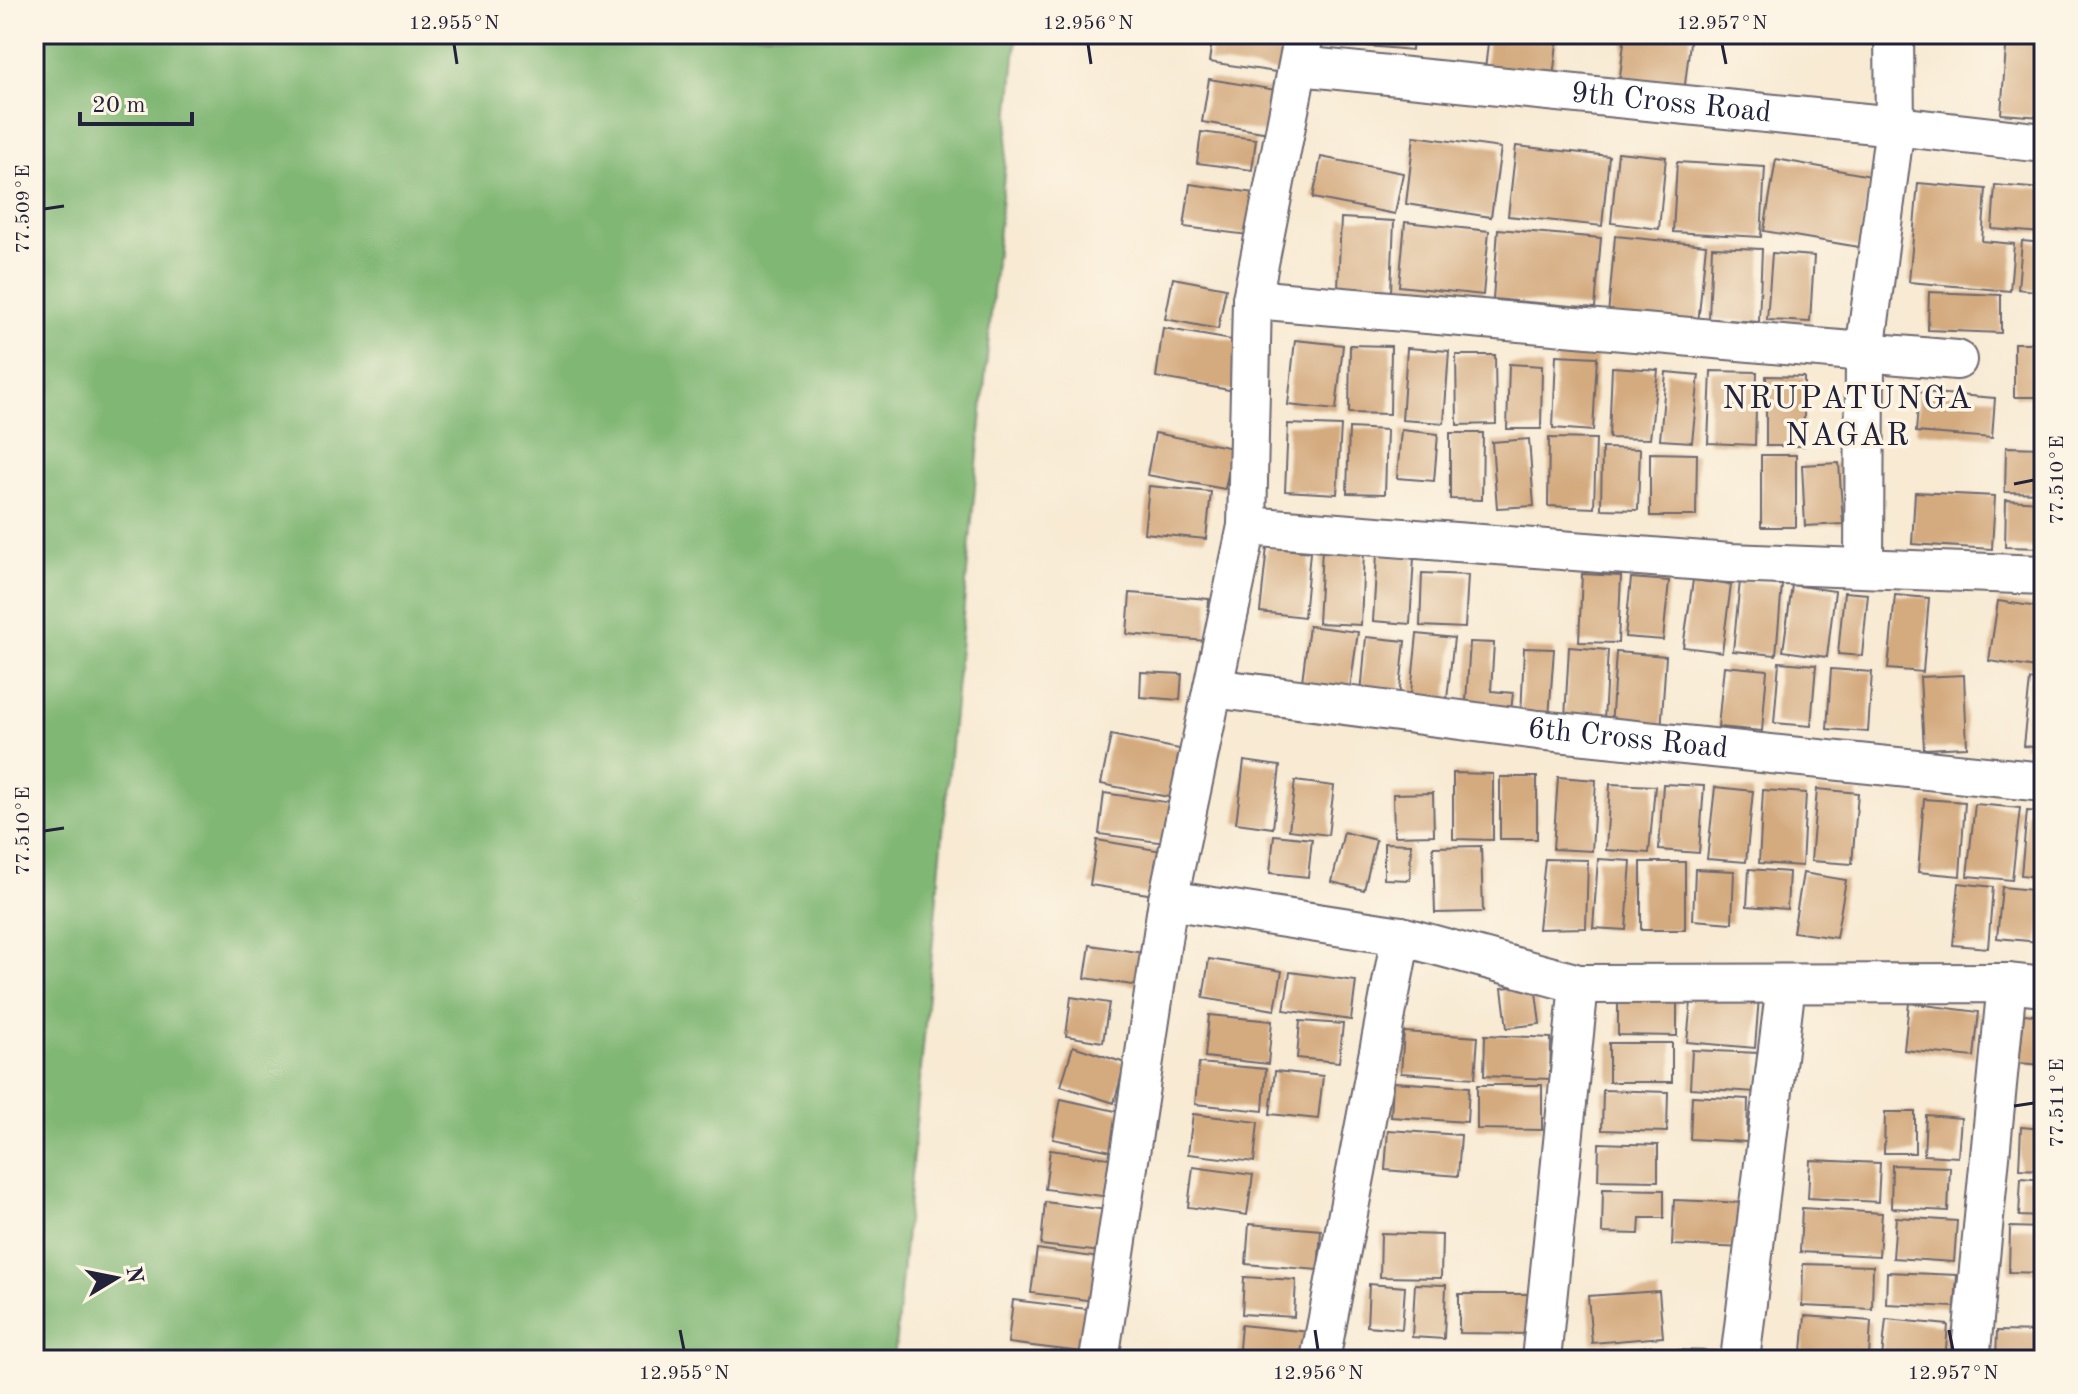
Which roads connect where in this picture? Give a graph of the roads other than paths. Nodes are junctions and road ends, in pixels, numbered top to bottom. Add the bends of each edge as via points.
1 (1894, 34) edge
2 (1301, 50) edge
3 (1895, 126) junction
4 (2044, 143) edge
5 (1252, 299) junction
6 (1865, 352) junction
7 (1957, 360) dead end
8 (1247, 526) junction
9 (1864, 568) junction
10 (2044, 575) edge
11 (1213, 688) junction
12 (2044, 782) edge
13 (1168, 900) junction
14 (1401, 936) junction
15 (2007, 983) junction
16 (1579, 984) junction
17 (1786, 984) junction
18 (2044, 987) edge
19 (1099, 1360) edge
20 (1320, 1360) edge
21 (1541, 1360) edge
22 (1740, 1360) edge
23 (1970, 1360) edge

1 - 3 street
2 - 3 street, 9th Cross Road
2 - 5 street
3 - 4 street, 9th Cross Road
3 - 6 street
5 - 6 street
5 - 8 street
6 - 7 street
6 - 9 street
8 - 9 street via 1730,563
8 - 11 street
9 - 10 street
11 - 12 street, 6th Cross Road via 1538,730
11 - 13 street
13 - 14 street
13 - 19 street
14 - 16 street
14 - 20 street
15 - 17 street
15 - 18 street
15 - 23 street
16 - 17 street
16 - 21 street
17 - 22 street

